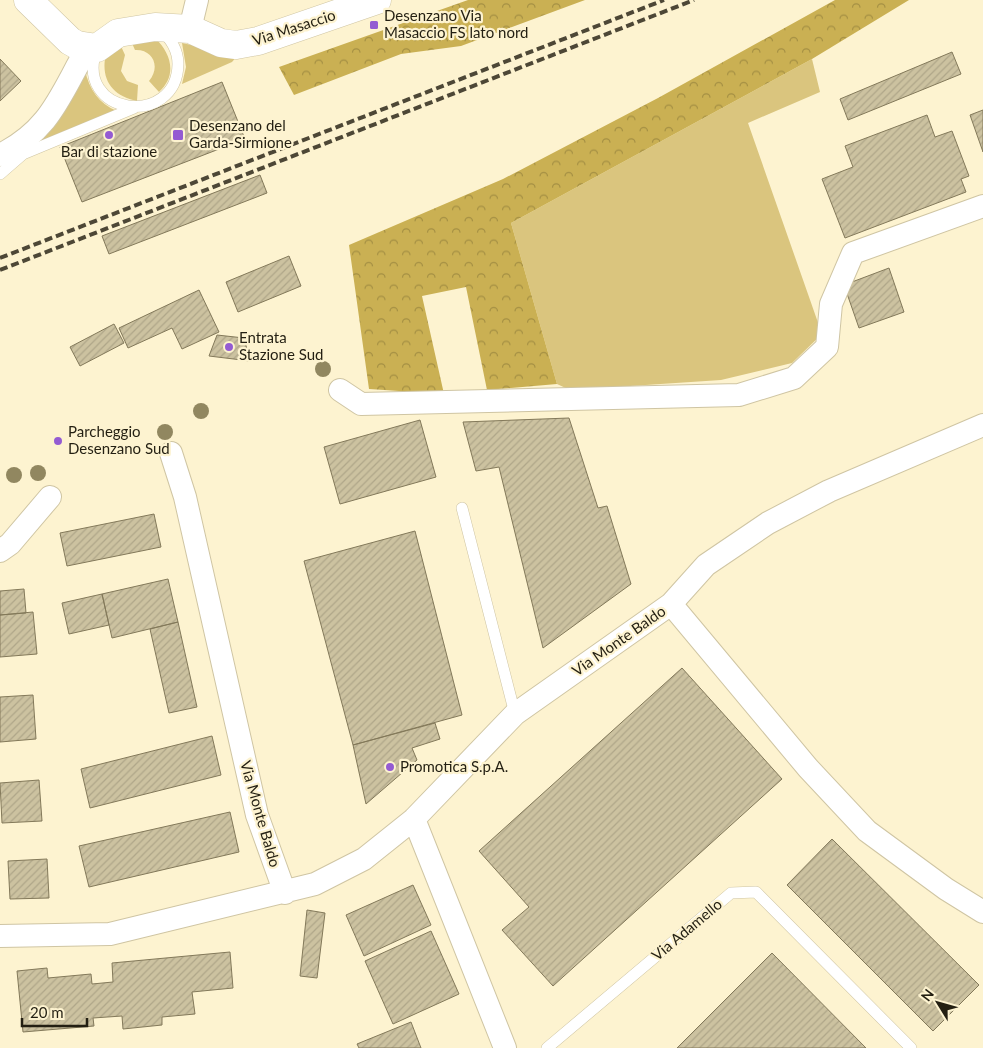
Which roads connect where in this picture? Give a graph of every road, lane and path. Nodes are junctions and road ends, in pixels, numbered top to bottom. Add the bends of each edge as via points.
1 (28, 0) edge
2 (197, 0) edge
3 (376, 0) edge
4 (155, 28) junction
5 (190, 29) junction
6 (92, 47) junction
7 (134, 108) junction
8 (0, 155) edge
9 (0, 174) edge
10 (983, 206) edge
11 (340, 390) dead end
12 (983, 424) edge
13 (171, 452) dead end
14 (50, 497) dead end
15 (462, 508) dead end
16 (0, 551) edge
17 (671, 604) junction
18 (515, 714) junction
19 (414, 819) junction
20 (285, 893) junction
21 (983, 912) edge
22 (0, 936) edge
23 (505, 1048) edge
24 (547, 1048) edge
25 (911, 1048) edge

1 - 6 street via 70,41
2 - 5 street
3 - 5 street, Via Masaccio via 288,33 236,45 221,43
4 - 5 street, Via Masaccio
4 - 6 street, Via Masaccio via 118,33
4 - 7 lane via 166,35 174,47 178,73 165,96
6 - 7 lane via 93,69 100,90 121,106
6 - 8 street via 43,124 30,138
7 - 9 lane via 23,154
10 - 11 street via 853,253 831,304 827,347 794,378 739,395 361,404
12 - 17 street, Via Monte Baldo via 829,491 768,523 706,565
13 - 20 street, Via Monte Baldo via 185,497 257,815
14 - 16 street via 10,544
15 - 18 lane
17 - 18 street, Via Monte Baldo
17 - 21 street via 808,768 867,831
18 - 19 street, Via Monte Baldo
19 - 20 street, Via Monte Baldo via 364,859 315,884
19 - 23 street
20 - 22 street via 110,934
24 - 25 lane, Via Adamello via 731,893 756,892

